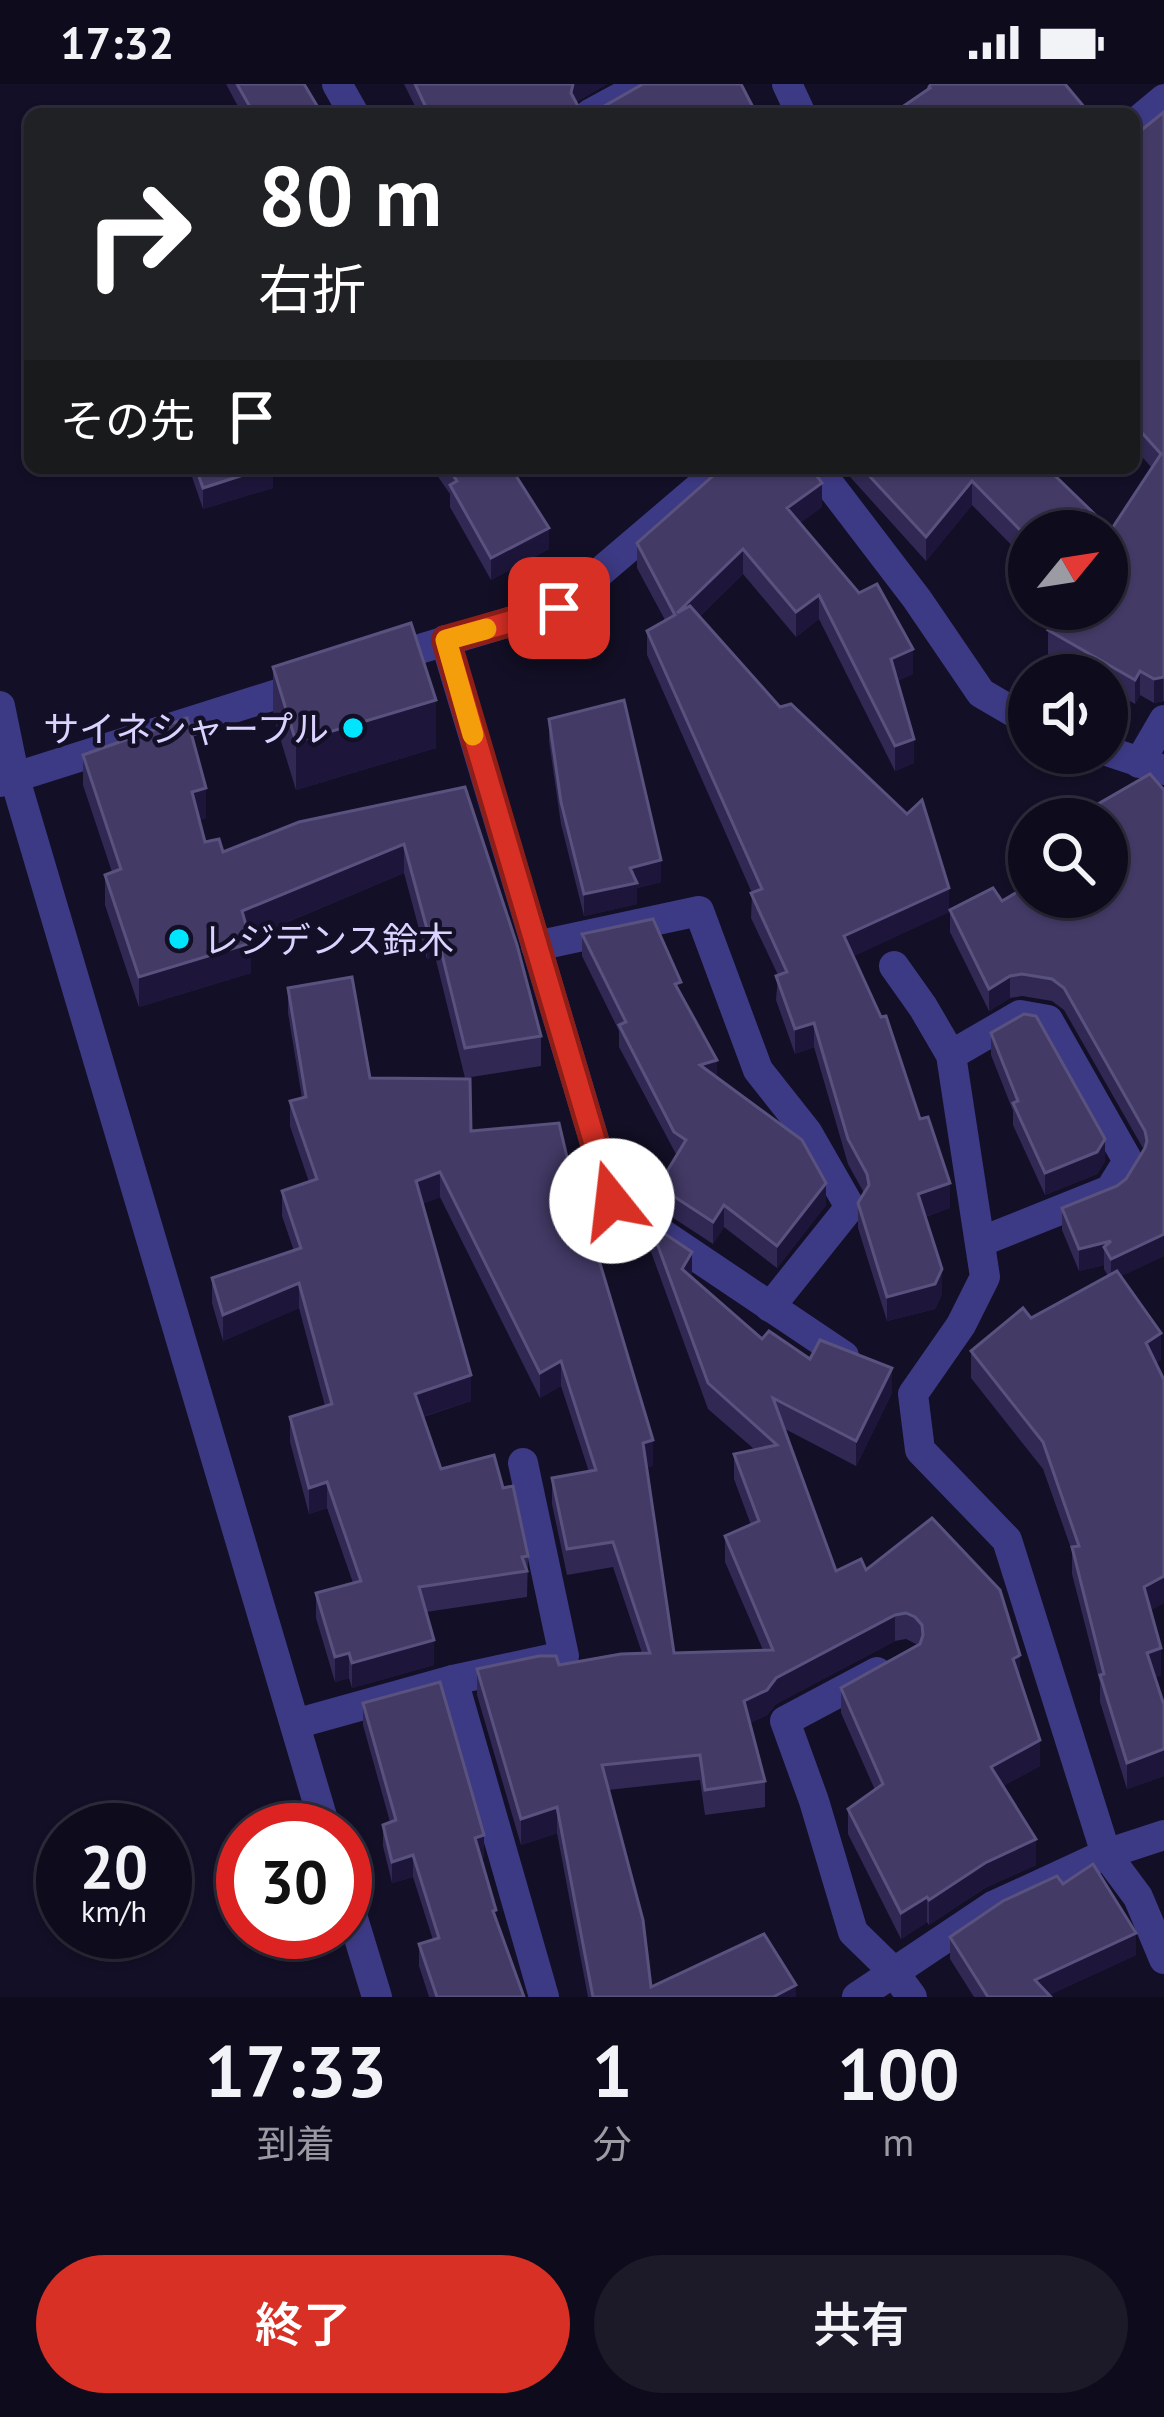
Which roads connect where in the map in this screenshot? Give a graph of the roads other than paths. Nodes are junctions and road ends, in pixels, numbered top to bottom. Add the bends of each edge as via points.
1 (645, 84) edge
2 (1164, 99) edge
3 (601, 108) edge
4 (1140, 119) edge
5 (715, 474) edge
6 (822, 474) edge
7 (446, 640) junction
8 (0, 706) edge
9 (1008, 709) edge
10 (1164, 720) edge
11 (1152, 766) edge
12 (7, 780) edge
13 (536, 946) junction
14 (894, 965) dead end
15 (950, 1054) junction
16 (980, 1241) junction
17 (770, 1307) junction
18 (844, 1356) edge
19 (523, 1463) dead end
20 (904, 1658) edge
21 (453, 1680) junction
22 (295, 1724) junction
23 (318, 1803) edge
24 (1164, 1835) edge
25 (1106, 1854) junction
26 (365, 1959) edge
27 (1164, 1959) edge
28 (893, 1971) junction
29 (376, 1997) edge
30 (544, 1997) edge
31 (857, 1997) edge
32 (912, 1997) edge

1 - 3 street
2 - 4 street
5 - 7 street via 559,608
6 - 9 street via 982,693
7 - 12 street
7 - 13 street
8 - 12 street
10 - 11 street
12 - 22 street
13 - 17 street via 612,1201
13 - 17 street via 699,911 758,1070 807,1132 850,1207
14 - 15 street
15 - 16 street
15 - 16 street via 1020,1015 1048,1020 1128,1161 1110,1190
16 - 25 street via 985,1277 913,1394 920,1450 1007,1540
17 - 18 street
19 - 21 street via 564,1656
20 - 28 street via 785,1721 853,1932
21 - 22 street
21 - 30 street
22 - 23 street
24 - 25 street
25 - 27 street via 1138,1897
25 - 28 street via 993,1906
26 - 29 street
28 - 31 street
28 - 32 street

